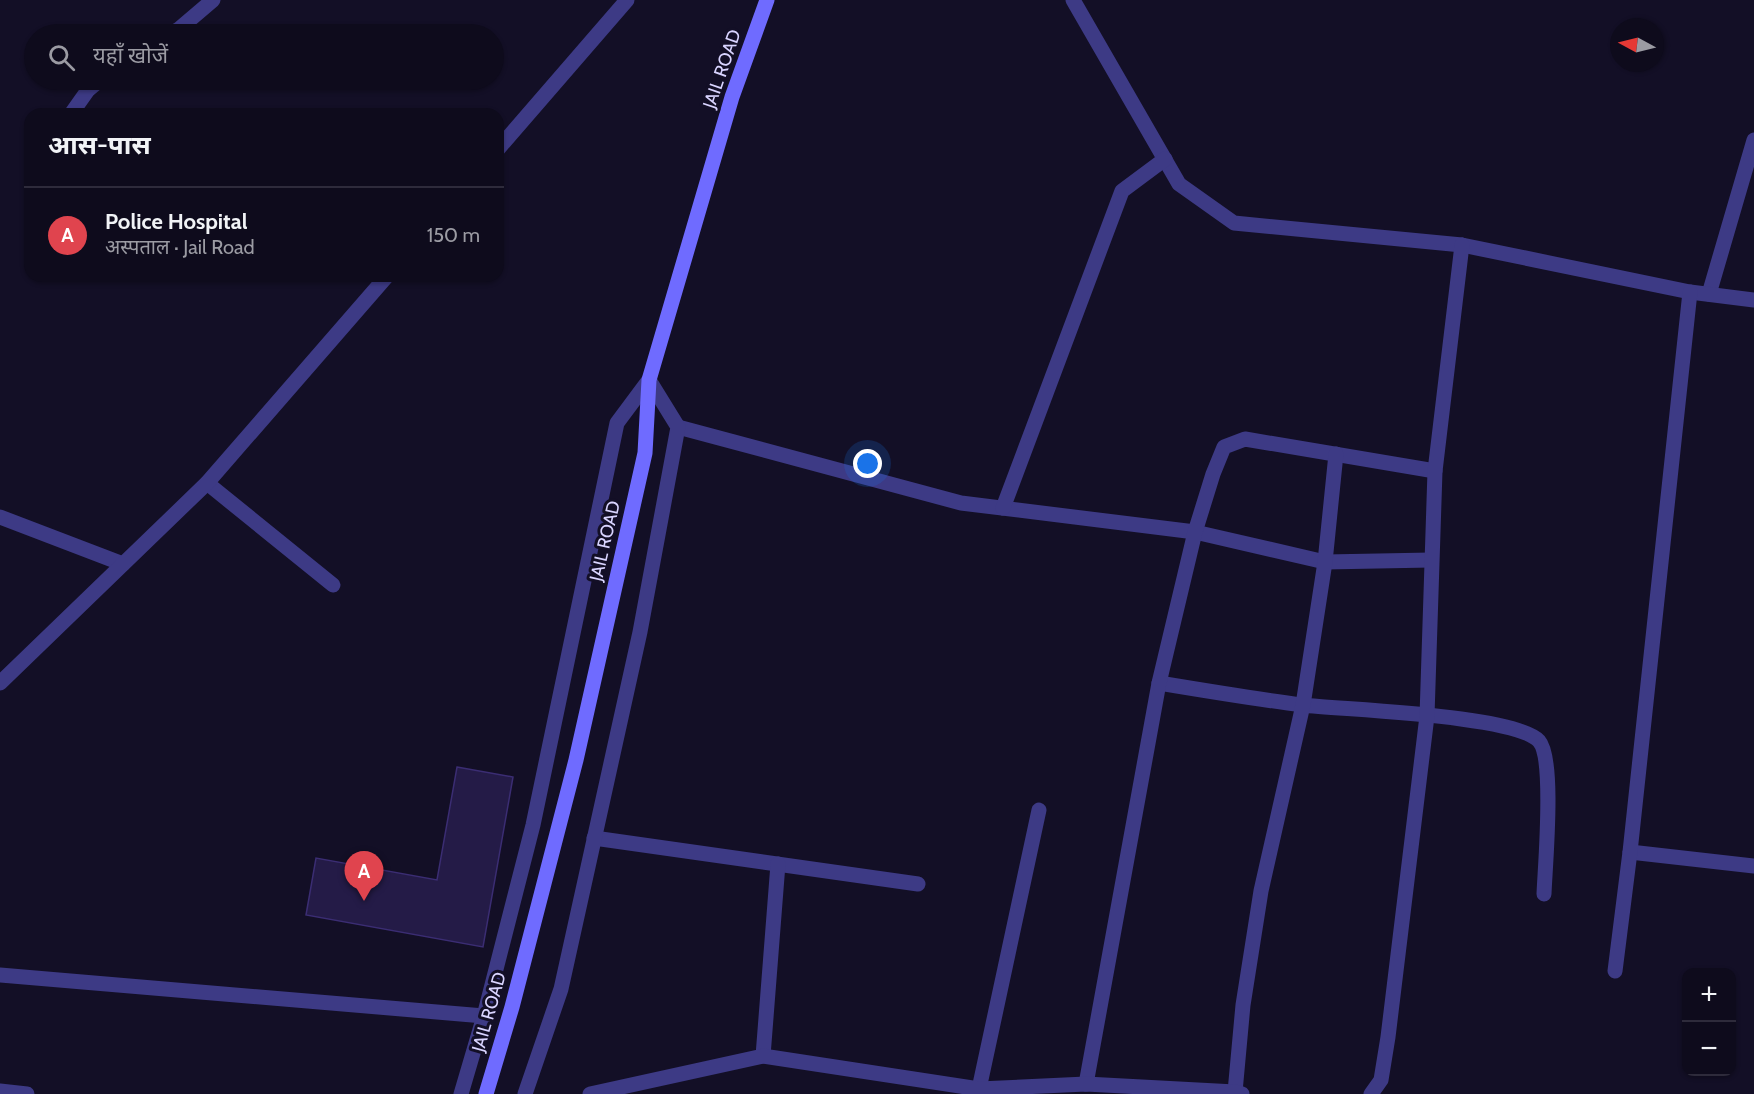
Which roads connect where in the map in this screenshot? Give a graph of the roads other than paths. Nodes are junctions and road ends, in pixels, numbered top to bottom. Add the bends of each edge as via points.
1 (213, 0) edge
2 (627, 0) edge
3 (767, 0) edge
4 (1073, 0) edge
5 (185, 24) edge
6 (88, 90) edge
7 (75, 108) edge
8 (1754, 140) edge
9 (504, 142) edge
10 (1165, 159) junction
11 (1462, 245) junction
12 (382, 282) edge
13 (1690, 292) junction
14 (1709, 294) junction
15 (1754, 300) edge
16 (649, 380) junction
17 (678, 427) junction
18 (1336, 454) junction
19 (1435, 471) junction
20 (207, 483) junction
21 (1003, 508) junction
22 (0, 517) edge
23 (1195, 531) junction
24 (1431, 560) junction
25 (1325, 562) junction
26 (123, 564) junction
27 (333, 585) dead end
28 (0, 683) edge
29 (1159, 683) junction
30 (1303, 705) junction
31 (1427, 716) junction
32 (1039, 810) dead end
33 (594, 837) junction
34 (1630, 852) junction
35 (778, 864) junction
36 (1754, 866) edge
37 (918, 884) dead end
38 (1544, 894) dead end
39 (1615, 971) dead end
40 (0, 975) edge
41 (484, 1016) junction
42 (763, 1056) junction
43 (1086, 1084) junction
44 (954, 1089) edge
45 (979, 1089) junction
46 (0, 1091) edge
47 (1238, 1093) edge
48 (27, 1094) edge
49 (461, 1094) edge
50 (486, 1094) edge
51 (525, 1094) edge
52 (590, 1094) edge
53 (1371, 1094) edge

1 - 5 street
2 - 9 street
3 - 16 street, JAIL ROAD via 732,97
4 - 10 street
6 - 7 street
8 - 14 street
10 - 11 street via 1179,184 1234,223
10 - 21 street via 1122,191
11 - 13 street
11 - 19 street
12 - 20 street
13 - 14 street
13 - 34 street
14 - 15 street
16 - 17 street
16 - 41 street via 618,423 533,825
16 - 50 street, JAIL ROAD via 645,453 576,760
17 - 21 street via 961,503
17 - 33 street via 640,632
18 - 19 street
18 - 23 street via 1245,439 1224,447
18 - 25 street
19 - 24 street
20 - 26 street
20 - 27 street
21 - 23 street
22 - 26 street
23 - 25 street
23 - 29 street
24 - 25 street
24 - 31 street
25 - 30 street
26 - 28 street
29 - 30 street
29 - 43 street
30 - 31 street
30 - 47 street via 1261,891 1243,1005
31 - 38 street via 1496,724 1539,741 1545,755 1548,787
31 - 53 street via 1388,1037 1381,1080
32 - 45 street
33 - 35 street
33 - 51 street via 561,989
34 - 36 street
34 - 39 street
35 - 37 street
35 - 42 street
40 - 41 street, JAIL ROAD
41 - 49 street
42 - 44 street
42 - 52 street
43 - 45 street
43 - 47 street
44 - 45 street
46 - 48 street

